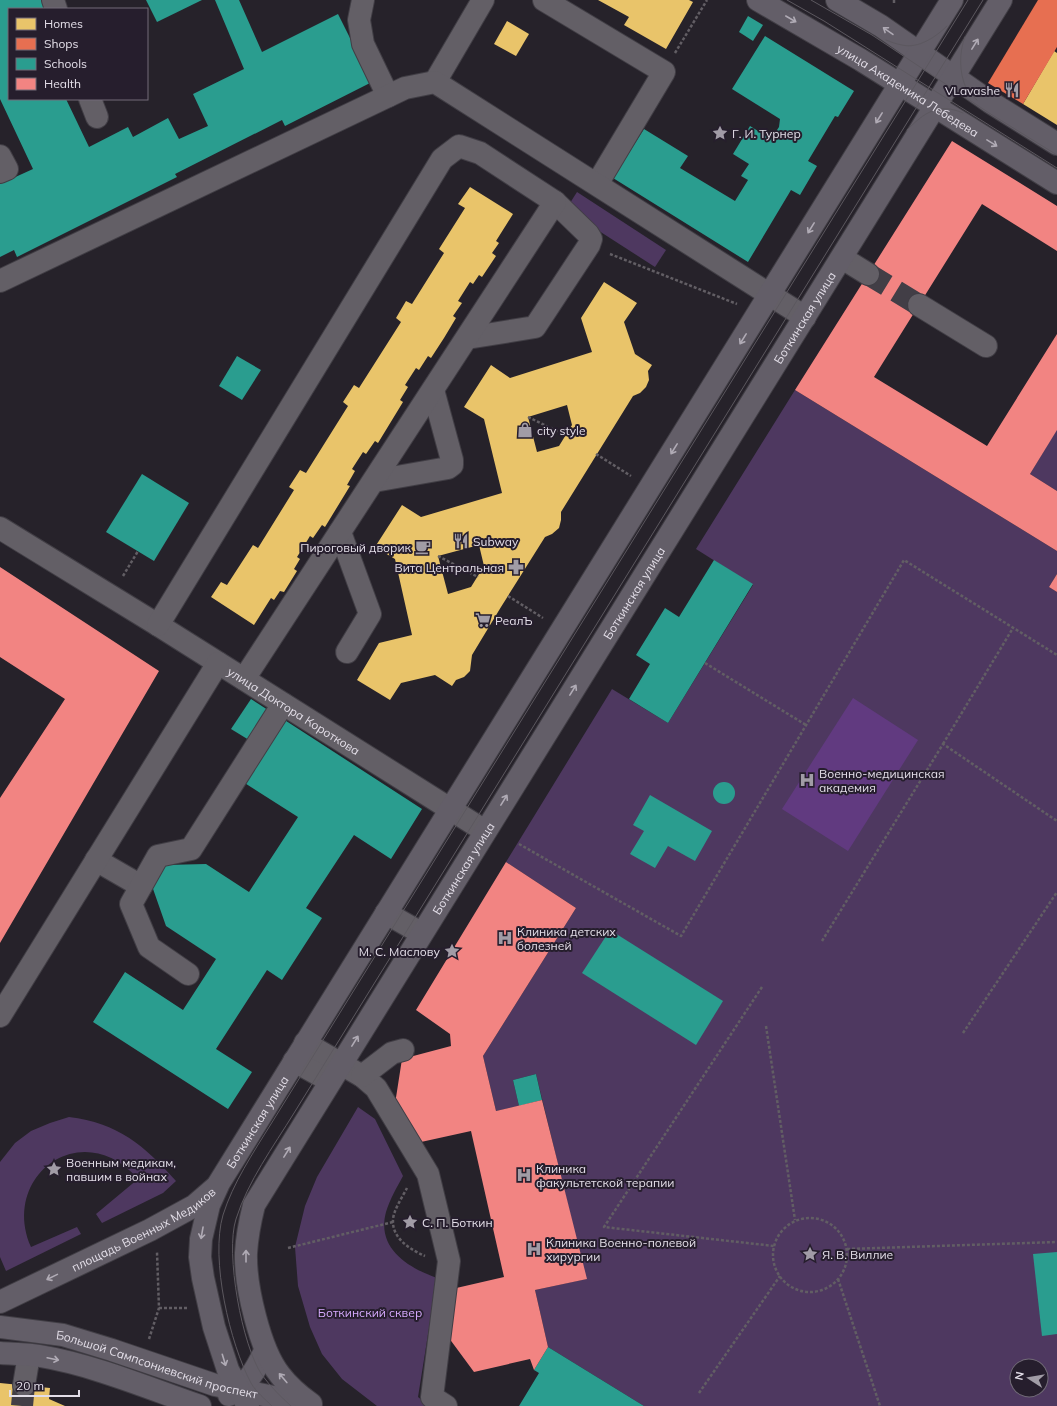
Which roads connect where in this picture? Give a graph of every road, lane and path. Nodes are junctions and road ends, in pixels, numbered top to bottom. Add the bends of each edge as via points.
1 (363, 0) edge
2 (483, 0) edge
3 (544, 0) edge
4 (707, 0) edge
5 (758, 0) edge
6 (837, 0) edge
7 (894, 0) edge
8 (952, 0) edge
9 (1001, 0) edge
10 (894, 4) dead end
11 (920, 53) junction
12 (664, 72) junction
13 (954, 77) junction
14 (435, 82) junction
15 (900, 85) junction
16 (388, 96) junction
17 (935, 107) junction
18 (1057, 144) edge
19 (0, 156) edge
20 (0, 172) edge
21 (1057, 183) edge
22 (597, 184) junction
23 (555, 202) junction
24 (589, 245) junction
25 (842, 258) junction
26 (868, 274) tunnel mouth
27 (0, 281) edge
28 (770, 296) junction
29 (738, 304) dead end
30 (918, 305) tunnel mouth
31 (805, 317) junction
32 (467, 338) junction
33 (986, 346) dead end
34 (433, 390) junction
35 (528, 417) dead end
36 (565, 435) dead end
37 (596, 454) dead end
38 (633, 477) dead end
39 (374, 481) junction
40 (0, 528) edge
41 (340, 532) junction
42 (138, 551) dead end
43 (438, 556) dead end
44 (478, 576) dead end
45 (107, 593) junction
46 (508, 596) dead end
47 (546, 620) dead end
48 (158, 625) junction
49 (1013, 628) junction
50 (347, 652) dead end
51 (1057, 655) edge
52 (218, 663) junction
53 (705, 663) dead end
54 (244, 680) junction
55 (283, 704) junction
56 (806, 725) junction
57 (943, 744) junction
58 (450, 809) junction
59 (1057, 821) edge
60 (485, 831) junction
61 (519, 844) dead end
62 (96, 860) junction
63 (141, 886) junction
64 (1057, 892) edge
65 (386, 913) junction
66 (421, 933) junction
67 (822, 941) dead end
68 (188, 974) dead end
69 (762, 987) dead end
70 (0, 1016) edge
71 (766, 1026) dead end
72 (963, 1033) dead end
73 (403, 1050) dead end
74 (300, 1052) junction
75 (336, 1073) junction
76 (362, 1076) junction
77 (428, 1174) junction
78 (219, 1183) junction
79 (795, 1220) junction
80 (393, 1222) junction
81 (1057, 1242) edge
82 (774, 1246) junction
83 (288, 1248) dead end
84 (847, 1249) junction
85 (157, 1250) dead end
86 (449, 1261) junction
87 (780, 1276) junction
88 (838, 1279) junction
89 (0, 1302) edge
90 (159, 1308) junction
91 (187, 1308) dead end
92 (0, 1327) edge
93 (148, 1344) dead end
94 (265, 1352) junction
95 (0, 1353) edge
96 (29, 1355) junction
97 (24, 1385) tunnel mouth
98 (699, 1393) dead end
99 (243, 1398) edge
100 (312, 1405) edge
101 (200, 1406) edge
102 (446, 1406) edge
103 (880, 1406) edge

1 - 16 street via 359,20 363,44
2 - 14 street
3 - 12 street
4 - 12 path
5 -> 15 main road, улица Академика Лебедева
11 -> 6 main road
7 - 10 path
8 - 11 main road, Боткинская улица
13 -> 9 main road, Боткинская улица
11 - 13 main road
11 - 15 main road, Боткинская улица
12 - 22 street
13 - 17 main road, Боткинская улица
13 - 18 main road
14 - 16 street via 405,88
14 - 22 street
15 - 17 main road, улица Академика Лебедева
15 -> 28 main road, Боткинская улица
16 - 27 street
17 -> 21 main road, улица Академика Лебедева
17 - 25 main road, Боткинская улица
19 - 20 street via 6,169
22 - 28 street
23 - 24 street via 588,234
23 - 32 street
23 - 48 street via 480,152 460,146 442,159
24 - 29 path
24 - 32 street via 535,327
25 - 26 street
25 - 31 main road, Боткинская улица
28 - 31 street
28 -> 58 main road, Боткинская улица
30 - 33 street
60 -> 31 main road, Боткинская улица
32 - 34 street
34 - 39 street
34 - 39 street via 452,465 448,468
35 - 36 path
37 - 38 path
39 - 41 street
40 - 45 street, улица Доктора Короткова
41 - 50 street via 370,614
41 - 54 street
42 - 45 path
43 - 44 path
45 - 48 street, улица Доктора Короткова
46 - 47 path
48 - 52 street, улица Доктора Короткова
49 - 51 path
49 - 56 path via 904,560
49 - 57 path
52 - 54 street, улица Доктора Короткова
52 - 62 street
53 - 56 path
54 - 55 street, улица Доктора Короткова
55 - 58 street, улица Доктора Короткова
55 - 63 street via 190,849 158,856
56 - 61 path via 681,936
57 - 59 path
57 - 67 path
58 - 60 street, улица Доктора Короткова
58 - 65 main road, Боткинская улица
60 - 66 main road, Боткинская улица
62 - 63 street
62 - 70 street
63 - 68 street via 131,904 149,947
64 - 72 path
65 - 66 street
65 - 74 main road, Боткинская улица
75 -> 66 main road, Боткинская улица
69 - 82 path via 604,1227
71 - 79 path
73 - 76 street via 392,1053
74 - 75 street
74 - 78 main road, Боткинская улица
75 - 76 street
94 -> 75 main road, Боткинская улица via 251,1295 246,1255 254,1205
76 - 77 street via 376,1088
77 - 80 path via 410,1182 399,1202
77 - 86 street
78 -> 89 main road, площадь Военных Медиков via 194,1206 163,1223
78 -> 99 main road, площадь Военных Медиков via 204,1223 200,1257 214,1327 228,1370
79 - 82 path via 778,1235
79 - 84 path via 817,1218 828,1222 844,1238
80 - 83 path
80 - 86 path via 400,1240 412,1251
81 - 84 path
82 - 87 path via 775,1267
84 - 88 path via 847,1260
85 - 90 path
86 - 102 street via 432,1397
87 - 88 path via 798,1290 808,1292 820,1291
87 - 98 path
88 - 103 path
90 - 91 path
90 - 93 path
92 - 99 main road, Большой Сампсониевский проспект via 62,1335 214,1385
94 - 99 main road
100 -> 94 main road via 279,1375
95 - 96 main road, Большой Сампсониевский проспект
96 - 97 street
96 -> 101 main road, Большой Сампсониевский проспект via 82,1366
99 - 100 main road, Большой Сампсониевский проспект
99 - 101 main road

